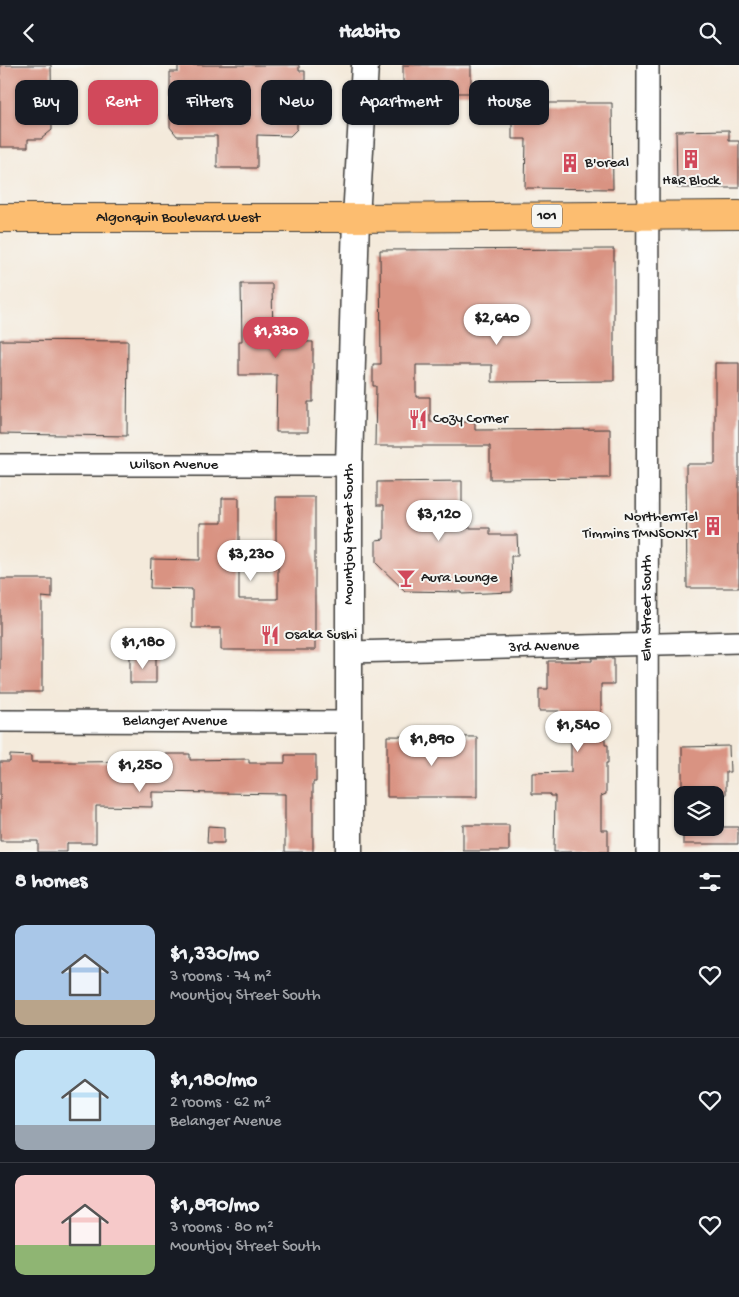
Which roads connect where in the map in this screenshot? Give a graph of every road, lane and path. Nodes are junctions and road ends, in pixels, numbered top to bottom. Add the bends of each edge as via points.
1 (365, 65) edge
2 (648, 65) edge
3 (648, 215) junction
4 (739, 215) edge
5 (0, 218) edge
6 (356, 218) junction
7 (0, 465) edge
8 (349, 465) junction
9 (739, 642) edge
10 (646, 644) junction
11 (350, 652) junction
12 (0, 721) edge
13 (349, 722) junction
14 (349, 852) edge
15 (647, 852) edge

1 - 6 street, Mountjoy Street South
2 - 3 street, Elm Street South
3 - 4 main road, 101
3 - 6 main road, 101
3 - 10 street, Elm Street South
5 - 6 main road, Algonquin Boulevard West / 101
6 - 8 street, Mountjoy Street South
7 - 8 street, Wilson Avenue
8 - 11 street, Mountjoy Street South
9 - 10 street, 3rd Avenue
10 - 11 street, 3rd Avenue
10 - 15 street, Elm Street South
11 - 13 street, Mountjoy Street South
12 - 13 street, Belanger Avenue
13 - 14 street, Mountjoy Street South

